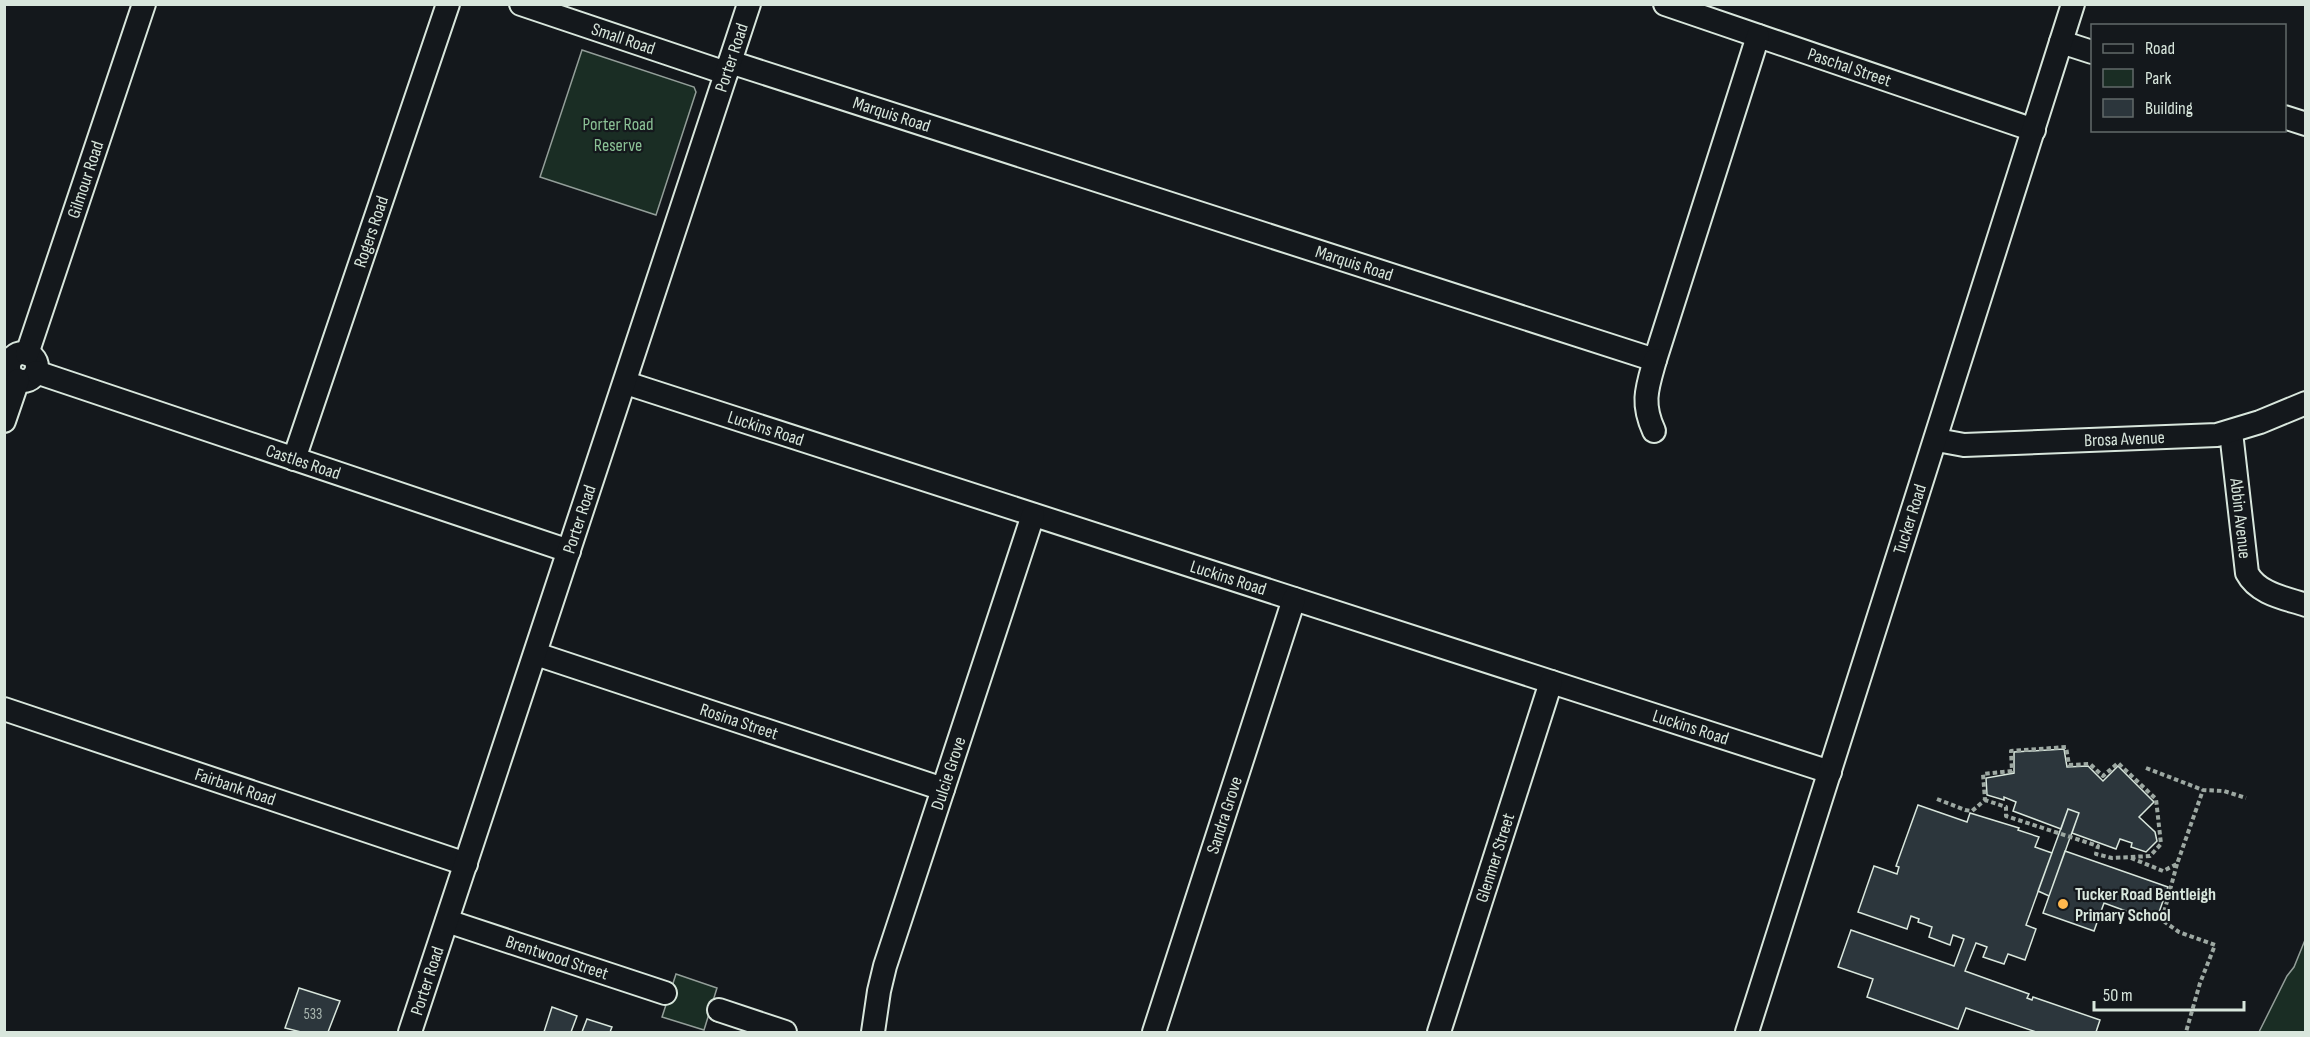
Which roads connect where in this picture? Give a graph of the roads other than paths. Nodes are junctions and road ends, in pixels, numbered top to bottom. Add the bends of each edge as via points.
1 (144, 4) edge
2 (448, 4) edge
3 (521, 4) edge
4 (749, 4) edge
5 (1665, 4) edge
6 (2073, 4) edge
7 (1758, 36) junction
8 (2061, 42) junction
9 (2091, 52) edge
10 (728, 67) junction
11 (2286, 118) edge
12 (2306, 124) edge
13 (2034, 130) junction
14 (1655, 360) junction
15 (19, 366) edge
16 (626, 383) junction
17 (2306, 403) edge
18 (4, 421) edge
19 (1654, 431) dead end
20 (2230, 432) junction
21 (1936, 440) junction
22 (294, 459) junction
23 (1033, 515) junction
24 (569, 551) junction
25 (1294, 599) junction
26 (2306, 605) edge
27 (536, 654) junction
28 (1551, 682) junction
29 (4, 709) edge
30 (1830, 772) junction
31 (943, 789) junction
32 (466, 864) junction
33 (447, 921) junction
34 (665, 993) dead end
35 (719, 1010) dead end
36 (410, 1032) edge
37 (785, 1032) edge
38 (873, 1032) edge
39 (1154, 1032) edge
40 (1439, 1032) edge
41 (1747, 1032) edge

1 - 15 street, Gilmour Road
2 - 22 street, Rogers Road
3 - 10 street, Small Road
4 - 10 street, Porter Road
5 - 7 street, Paschal Street
6 - 8 street, Tucker Road
7 - 13 street, Paschal Street
7 - 14 street
8 - 9 street
8 - 13 street, Tucker Road
10 - 14 street, Marquis Road
10 - 16 street, Porter Road
11 - 12 street
13 - 21 street, Tucker Road
14 - 19 street via 1645,409
15 - 18 street, Gilmour Road
15 - 22 street, Castles Road
16 - 23 street, Luckins Road
16 - 24 street, Porter Road
17 - 20 street, Brosa Avenue
20 - 21 street, Brosa Avenue via 1964,445
20 - 26 street, Abbin Avenue via 2247,573 2262,589
21 - 30 street, Tucker Road
22 - 24 street, Castles Road
23 - 25 street, Luckins Road
23 - 31 street, Dulcie Grove
24 - 27 street, Porter Road
25 - 28 street, Luckins Road
25 - 39 street, Sandra Grove
27 - 31 street, Rosina Street
27 - 32 street, Porter Road
28 - 30 street, Luckins Road
28 - 40 street, Glenmer Street
29 - 32 street, Fairbank Road
30 - 41 street, Tucker Road
31 - 38 street, Dulcie Grove via 884,972
32 - 33 street, Porter Road
33 - 34 street, Brentwood Street
33 - 36 street, Porter Road
35 - 37 street

